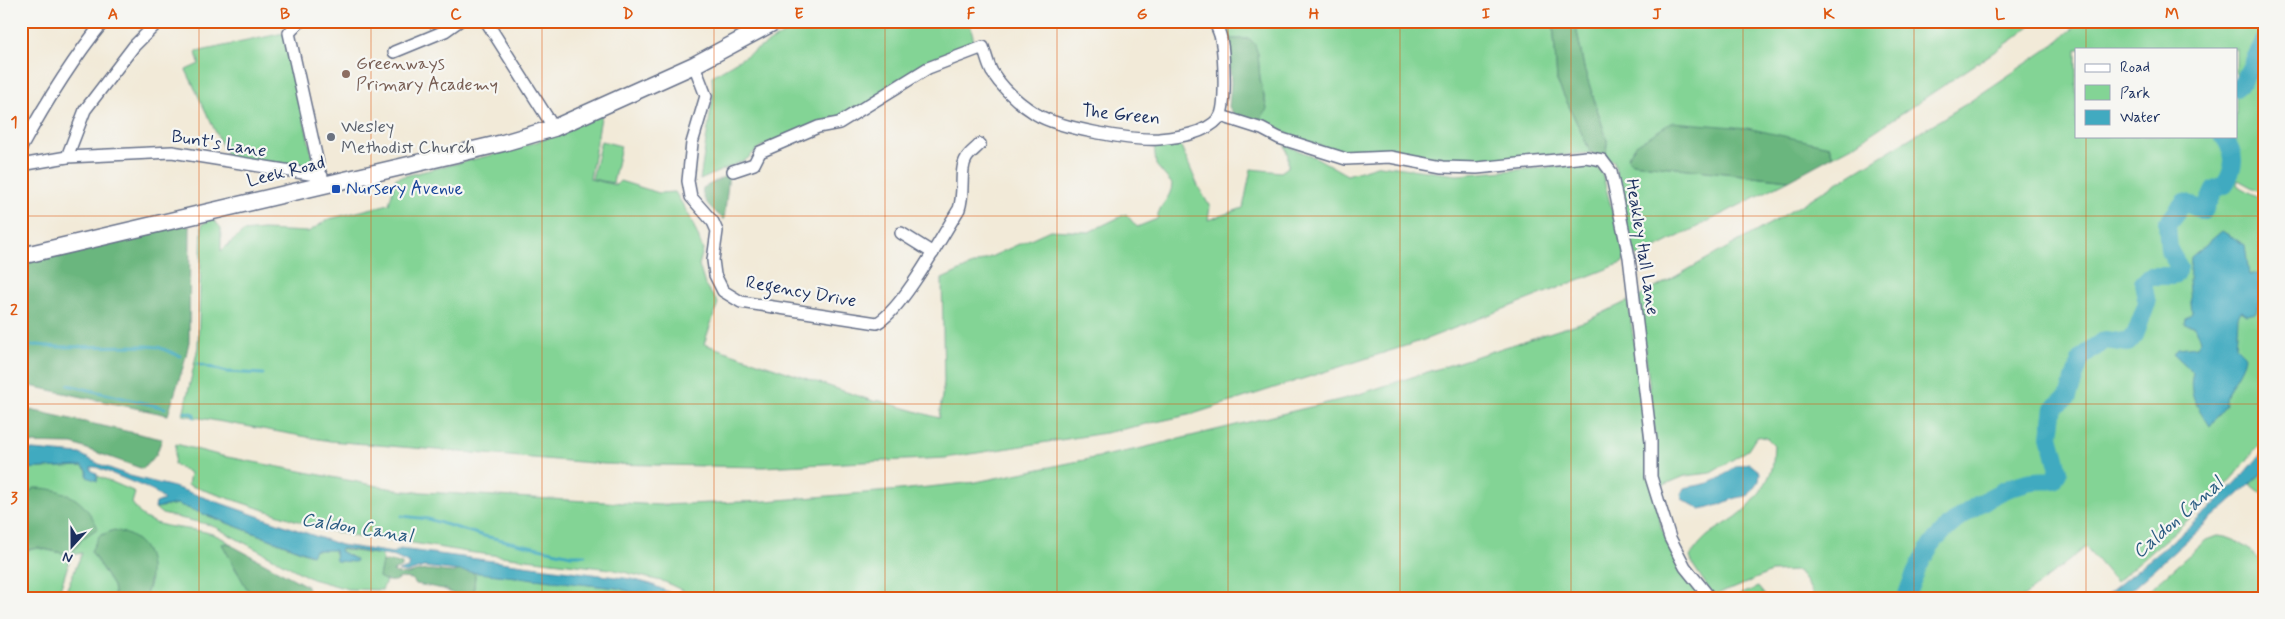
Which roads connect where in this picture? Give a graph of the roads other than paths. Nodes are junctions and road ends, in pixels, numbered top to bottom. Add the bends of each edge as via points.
1 (104, 21) edge
2 (159, 21) edge
3 (300, 21) edge
4 (459, 21) edge
5 (486, 21) edge
6 (1214, 21) edge
7 (774, 22) edge
8 (394, 52) dead end
9 (694, 65) junction
10 (1221, 116) junction
11 (554, 128) junction
12 (980, 144) dead end
13 (21, 148) edge
14 (67, 157) junction
15 (21, 164) edge
16 (733, 172) dead end
17 (322, 180) junction
18 (901, 233) dead end
19 (933, 252) junction
20 (21, 256) edge
21 (1710, 598) edge

1 - 13 street via 80,51
2 - 14 street via 134,46 85,110
3 - 17 street via 289,33
4 - 8 street via 445,31
5 - 11 street
6 - 10 street via 1221,37 1225,75
7 - 9 highway, Leek Road
9 - 11 highway, Leek Road
9 - 19 street, Regency Drive via 706,96 692,144 688,181 691,197 717,231 713,260 715,275 723,290 741,302 877,323 886,318
10 - 16 street, The Green via 1212,124 1187,135 1157,139 1066,127 1038,115 1011,94 992,72 983,47 928,68 839,123 818,127 771,146 760,152 754,164
10 - 21 street, Heakley Hall Lane via 1346,159 1390,157 1443,167 1477,168 1586,157 1602,160 1612,172 1629,257 1651,441 1651,476 1670,538 1685,567
11 - 17 highway, Leek Road via 503,143
12 - 19 street, Regency Drive via 967,158 963,198
14 - 15 street, Bunt's Lane
14 - 17 street, Bunt's Lane via 172,152
17 - 20 highway, Leek Road
18 - 19 street

